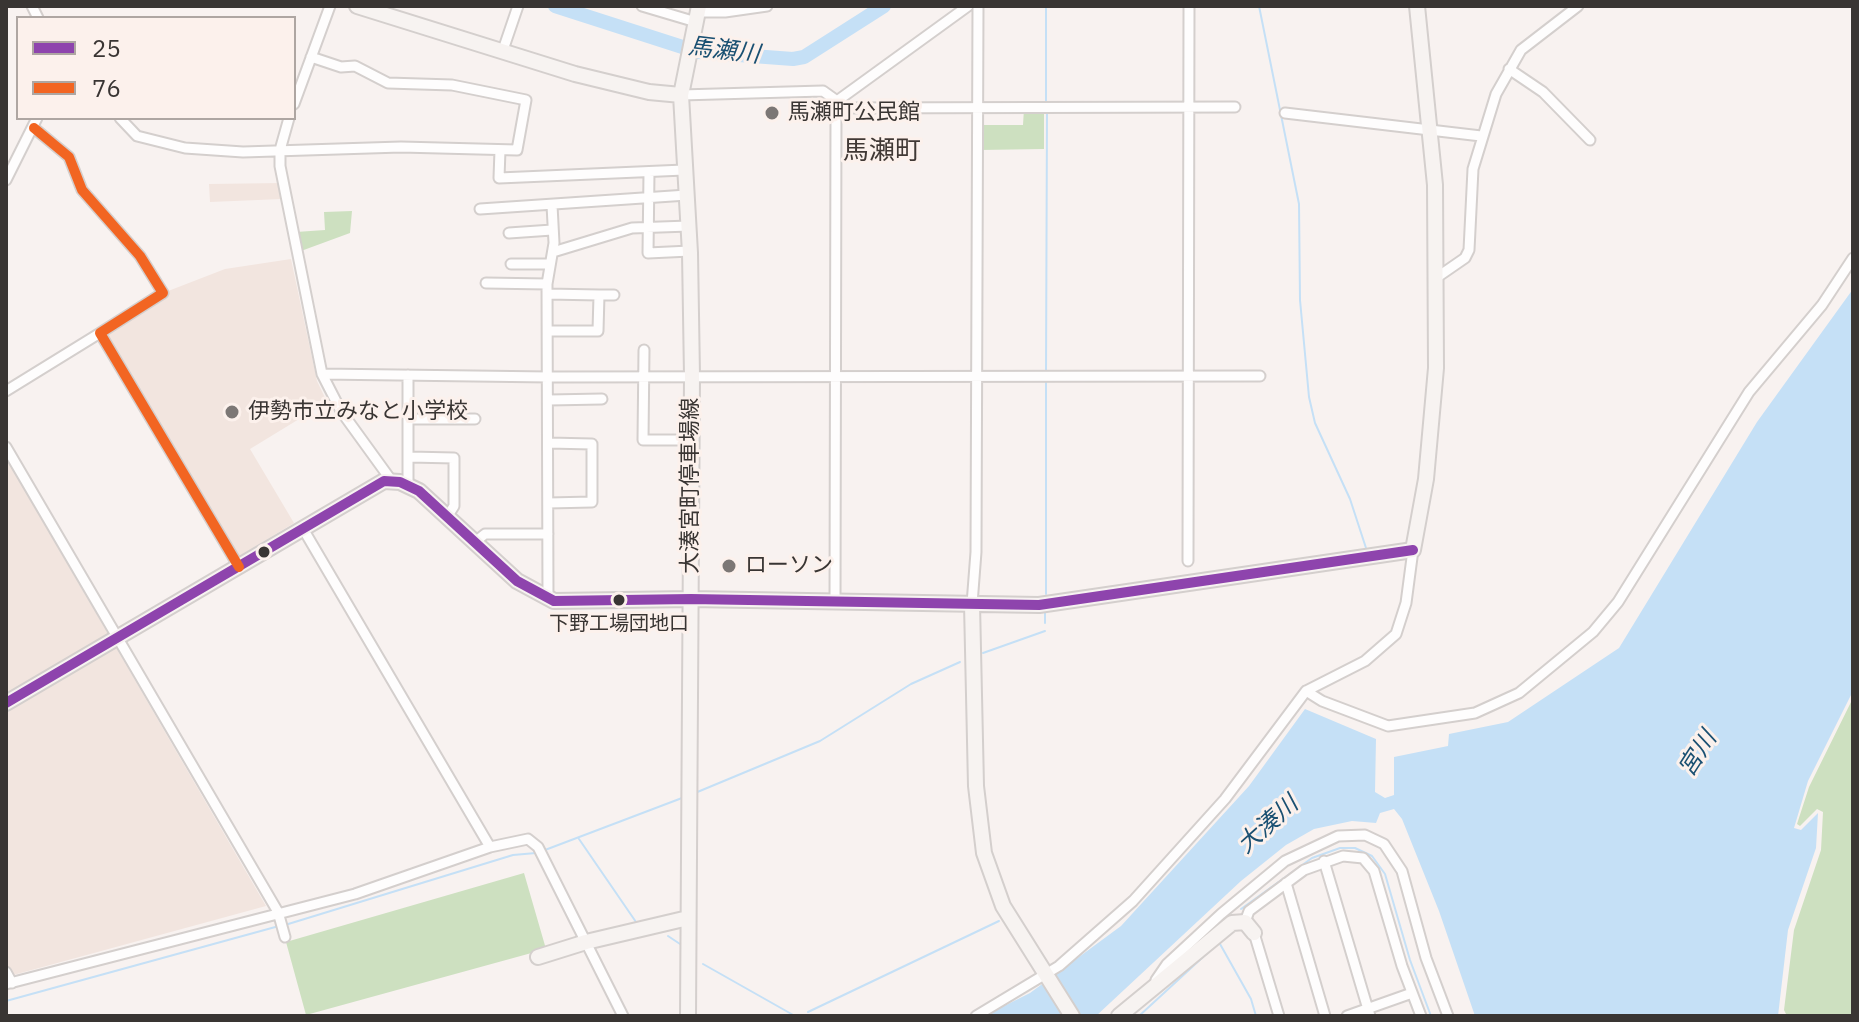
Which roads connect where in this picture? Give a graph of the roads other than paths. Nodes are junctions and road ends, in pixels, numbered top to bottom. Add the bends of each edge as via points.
1 (330, 6) edge
2 (357, 6) edge
3 (518, 6) edge
4 (642, 6) edge
5 (767, 6) edge
6 (968, 6) edge
7 (978, 6) edge
8 (1189, 6) edge
9 (1417, 6) edge
10 (1578, 6) edge
11 (697, 13) edge
12 (503, 50) junction
13 (311, 57) junction
14 (1509, 69) junction
15 (681, 95) junction
16 (296, 98) edge
17 (836, 104) junction
18 (977, 107) junction
19 (1189, 107) junction
20 (1235, 107) dead end
21 (1285, 113) dead end
22 (122, 120) edge
23 (288, 120) edge
24 (36, 123) edge
25 (1432, 132) junction
26 (1481, 136) junction
27 (1590, 140) dead end
28 (280, 150) junction
29 (500, 150) junction
30 (9, 167) edge
31 (684, 170) junction
32 (649, 173) junction
33 (6, 180) edge
34 (687, 195) junction
35 (651, 198) junction
36 (552, 205) junction
37 (480, 209) dead end
38 (689, 226) junction
39 (650, 227) junction
40 (552, 230) junction
41 (509, 233) dead end
42 (690, 251) junction
43 (553, 252) junction
44 (1853, 258) edge
45 (511, 264) dead end
46 (548, 264) junction
47 (1436, 278) junction
48 (486, 283) dead end
49 (548, 289) junction
50 (599, 295) junction
51 (614, 295) dead end
52 (548, 331) junction
53 (100, 333) junction
54 (644, 350) dead end
55 (322, 374) junction
56 (408, 375) junction
57 (692, 376) junction
58 (1260, 376) dead end
59 (549, 377) junction
60 (645, 377) junction
61 (834, 377) junction
62 (975, 377) junction
63 (1188, 377) junction
64 (6, 391) edge
65 (602, 399) dead end
66 (549, 400) junction
67 (409, 419) junction
68 (475, 419) dead end
69 (692, 440) junction
70 (549, 443) junction
71 (6, 447) edge
72 (410, 457) junction
73 (391, 480) junction
74 (408, 486) junction
75 (548, 503) junction
76 (447, 517) junction
77 (302, 527) junction
78 (548, 534) junction
79 (475, 542) junction
80 (1413, 550) junction
81 (1188, 561) dead end
82 (239, 567) junction
83 (548, 599) junction
84 (691, 599) junction
85 (835, 602) junction
86 (972, 604) junction
87 (117, 638) junction
88 (1306, 691) junction
89 (6, 703) edge
90 (490, 847) junction
91 (1324, 861) junction
92 (1286, 883) junction
93 (278, 912) junction
94 (688, 918) junction
95 (1250, 928) junction
96 (285, 937) dead end
97 (586, 942) junction
98 (538, 957) dead end
99 (6, 972) edge
100 (1046, 975) junction
101 (9, 983) edge
102 (1150, 989) junction
103 (1412, 993) junction
104 (1369, 1012) edge
105 (623, 1016) edge
106 (688, 1016) edge
107 (976, 1016) edge
108 (1072, 1016) edge
109 (1119, 1016) edge
110 (1279, 1016) edge
111 (1325, 1016) edge
112 (1347, 1016) edge
113 (1421, 1016) edge
114 (1448, 1016) edge

1 - 13 street
2 - 12 street
3 - 12 street
4 - 11 street
5 - 11 street
6 - 17 street
7 - 18 street
8 - 19 street
9 - 25 street
10 - 14 street via 1521,50
11 - 15 street, 大湊宮町停車場線
12 - 15 street via 575,74
13 - 16 street
13 - 29 street via 355,66 388,83 452,85 526,100 517,150
14 - 26 street
14 - 27 street via 1543,92
15 - 17 street via 823,91
15 - 31 street, 大湊宮町停車場線
17 - 18 street
17 - 61 street
18 - 19 street
18 - 62 street
19 - 20 street
19 - 63 street
21 - 25 street
22 - 28 street via 137,136 185,148
23 - 28 street
24 - 30 street
24 - 53 street via 69,157 82,190 140,256 163,293
25 - 26 street
25 - 47 street
26 - 47 street via 1473,169 1469,250
28 - 29 street
28 - 55 street
29 - 32 street via 499,178
30 - 33 street
31 - 32 street
31 - 34 street, 大湊宮町停車場線
32 - 35 street
34 - 35 street
34 - 38 street, 大湊宮町停車場線
35 - 36 street
35 - 39 street
36 - 37 street
36 - 40 street
38 - 39 street
38 - 42 street, 大湊宮町停車場線
39 - 42 street via 648,253
39 - 43 street
40 - 41 street
40 - 43 street
42 - 57 street, 大湊宮町停車場線
43 - 46 street
44 - 88 street via 1822,305 1741,404 1605,620 1519,693 1475,713 1401,726 1377,722
45 - 46 street
46 - 49 street
47 - 80 street via 1433,402
48 - 49 street
49 - 50 street
49 - 52 street
50 - 51 street
50 - 52 street via 598,331
52 - 59 street
53 - 64 street
53 - 82 street
54 - 60 street
55 - 56 street
55 - 73 street via 341,411
56 - 59 street
56 - 67 street
57 - 60 street
57 - 61 street
57 - 69 street, 大湊宮町停車場線
58 - 63 street
59 - 60 street
59 - 66 street
60 - 69 street via 643,440
61 - 62 street
61 - 85 street
62 - 63 street
62 - 86 street
63 - 81 street
65 - 66 street
66 - 70 street
67 - 68 street
67 - 72 street
69 - 84 street, 大湊宮町停車場線
70 - 75 street
70 - 75 street via 592,444 592,502
71 - 87 street
72 - 74 street
72 - 76 street via 454,458 454,506
73 - 74 street
73 - 77 street
74 - 76 street
75 - 78 street
76 - 79 street
77 - 82 street
77 - 90 street
78 - 79 street via 485,534
78 - 83 street
79 - 83 street via 517,581
80 - 86 street via 1146,587 1064,604
80 - 88 street via 1396,634 1365,661
82 - 87 street
83 - 84 street
84 - 85 street
84 - 94 street, 大湊宮町停車場線
85 - 86 street
86 - 100 street via 976,786 984,853 1003,906
87 - 89 street
87 - 93 street
88 - 100 street via 1168,865 1094,939
90 - 93 street via 355,894
90 - 97 street via 528,839 541,852
91 - 92 street
91 - 103 street via 1357,856 1374,871
91 - 104 street
92 - 95 street via 1249,911
92 - 111 street
93 - 96 street
93 - 101 street
94 - 97 street
94 - 106 street, 大湊宮町停車場線
95 - 102 street via 1232,923
95 - 110 street
97 - 98 street
97 - 105 street
99 - 101 street
100 - 107 street
100 - 108 street
102 - 109 street
102 - 114 street via 1178,954 1285,861 1338,836 1365,835 1384,844 1402,871
103 - 104 street
103 - 113 street
104 - 112 street

